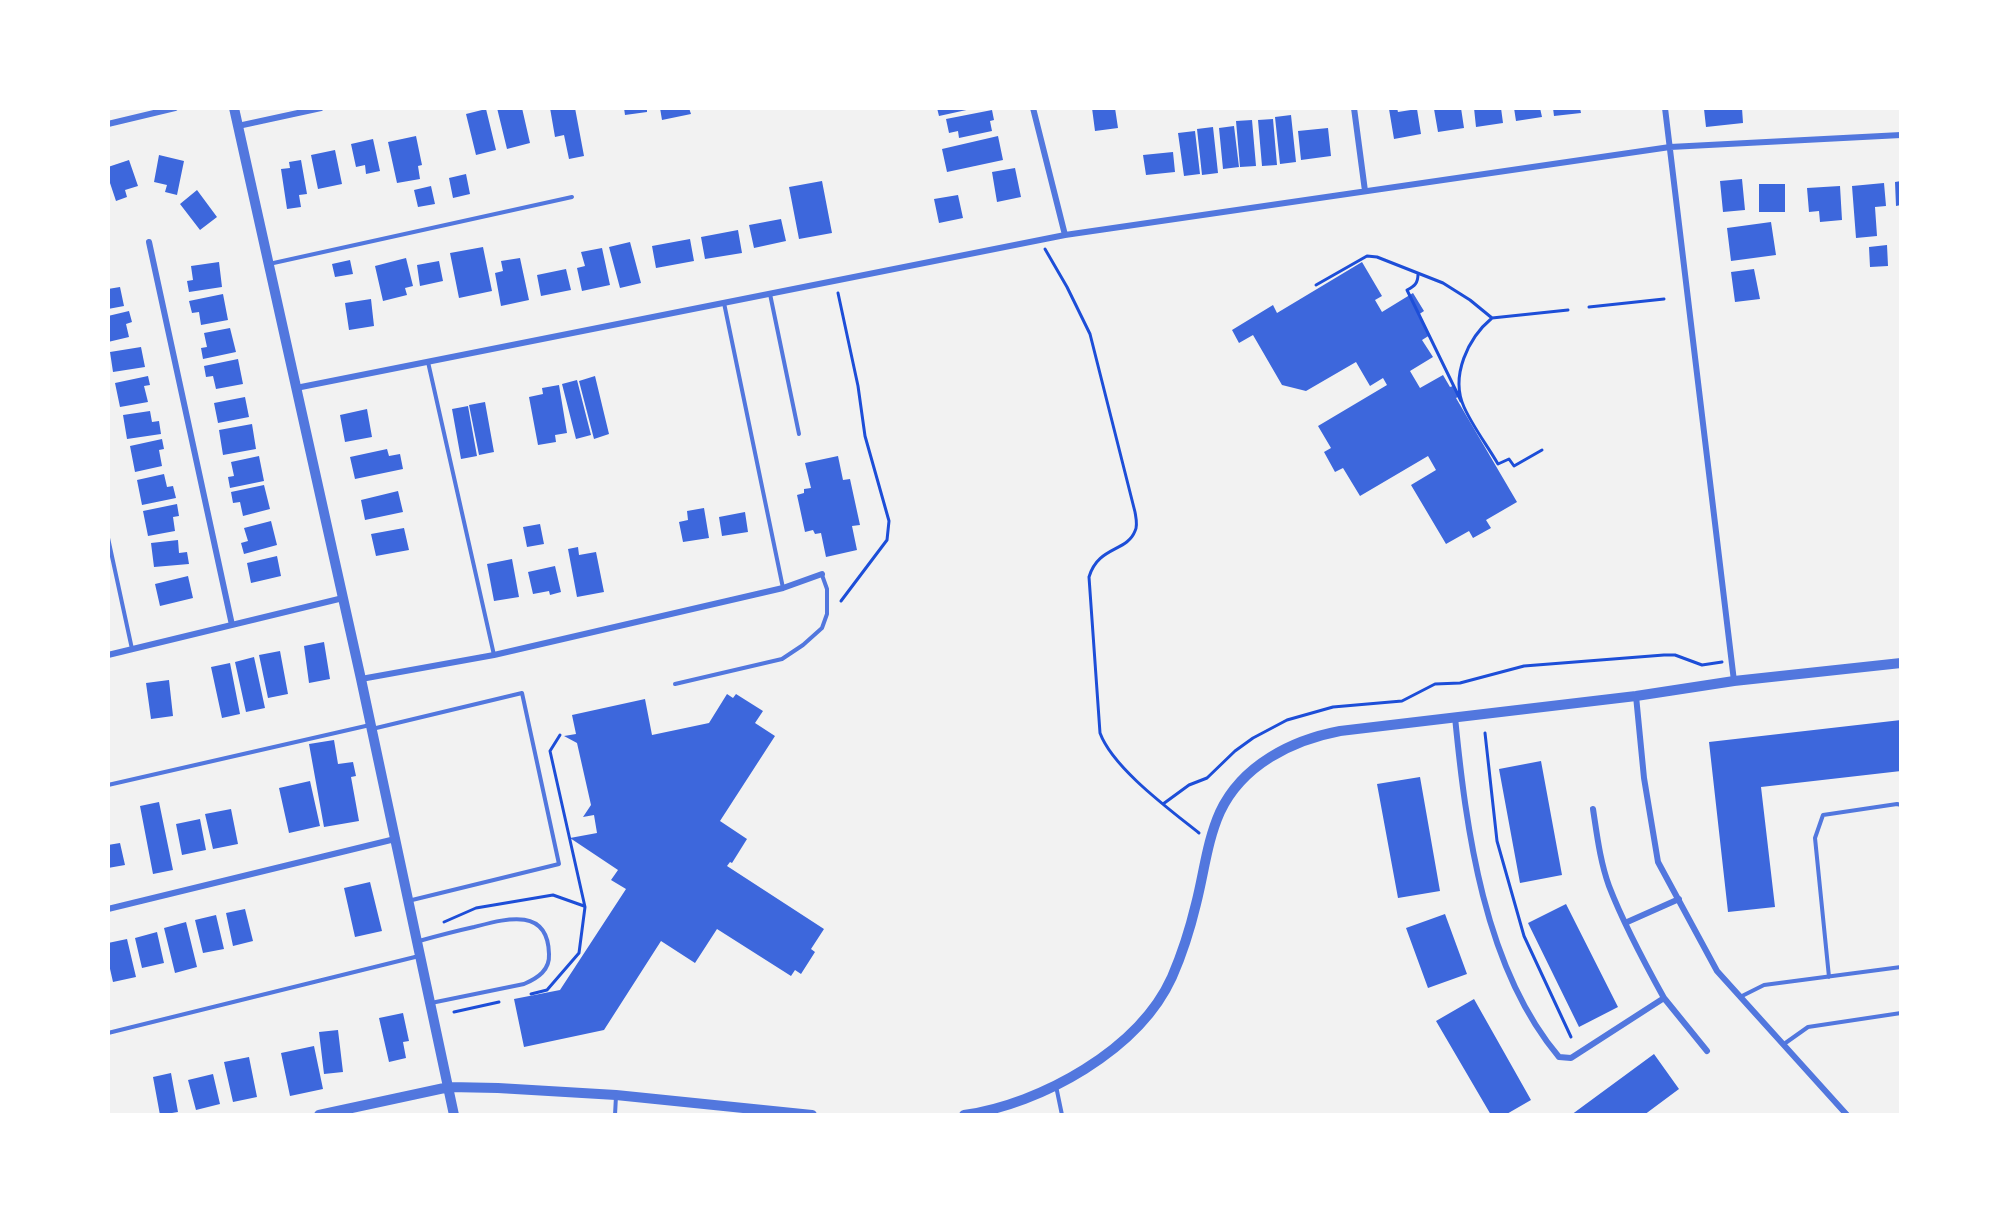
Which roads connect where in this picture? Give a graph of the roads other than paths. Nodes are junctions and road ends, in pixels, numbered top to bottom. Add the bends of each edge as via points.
1 (175, 108) edge
2 (234, 108) edge
3 (321, 108) edge
4 (1033, 108) edge
5 (1354, 108) edge
6 (1665, 108) edge
7 (108, 124) edge
8 (238, 126) junction
9 (1901, 135) edge
10 (1670, 147) junction
11 (1365, 191) junction
12 (572, 197) dead end
13 (1065, 235) junction
14 (149, 242) dead end
15 (269, 264) junction
16 (770, 294) junction
17 (724, 303) junction
18 (427, 362) junction
19 (296, 388) junction
20 (799, 434) dead end
21 (108, 538) edge
22 (109, 545) edge
23 (822, 574) joint
24 (783, 588) junction
25 (343, 598) junction
26 (232, 626) junction
27 (132, 650) junction
28 (494, 655) junction
29 (108, 656) edge
30 (1901, 663) edge
31 (361, 679) junction
32 (1734, 681) junction
33 (675, 684) dead end
34 (1636, 696) junction
35 (1455, 716) junction
36 (371, 727) junction
37 (108, 785) edge
38 (1901, 805) edge
39 (1593, 809) dead end
40 (394, 839) junction
41 (1679, 899) junction
42 (408, 901) junction
43 (108, 909) edge
44 (1625, 923) junction
45 (417, 941) junction
46 (420, 956) junction
47 (1901, 968) edge
48 (1829, 976) junction
49 (1739, 997) junction
50 (1664, 998) junction
51 (430, 1003) junction
52 (1901, 1013) edge
53 (108, 1033) edge
54 (1784, 1044) junction
55 (1707, 1052) dead end
56 (1056, 1085) junction
57 (449, 1087) junction
58 (616, 1095) junction
59 (319, 1115) edge
60 (454, 1115) edge
61 (615, 1115) edge
62 (812, 1115) edge
63 (964, 1115) edge
64 (1062, 1115) edge
65 (1848, 1115) edge

1 - 7 street
2 - 8 street
3 - 8 street
4 - 13 street
5 - 11 street
6 - 10 street
8 - 15 street
9 - 10 street
10 - 11 street
10 - 32 street
11 - 13 street
12 - 15 lane
13 - 16 street
14 - 26 street
15 - 19 street
16 - 17 street
16 - 20 lane
17 - 18 street
17 - 24 lane
18 - 19 street
18 - 28 lane
19 - 25 street
21 - 22 lane
22 - 27 lane
23 - 24 street
23 - 33 lane via 827,589 827,614 822,628 803,645 782,659
24 - 28 street
25 - 26 street
25 - 31 street
26 - 27 street
27 - 29 street
28 - 31 street
30 - 32 street
31 - 36 street
32 - 34 street
34 - 35 street
34 - 41 street via 1658,862
35 - 50 street via 1465,810 1481,885 1503,956 1521,998 1550,1046 1559,1057 1571,1058
35 - 56 street via 1320,735 1280,751 1248,774 1221,810 1185,943 1157,1005 1111,1051
36 - 37 lane
36 - 40 street
36 - 42 lane via 522,693 559,864
38 - 48 lane via 1823,815 1815,838
39 - 44 street via 1608,884
40 - 42 street
40 - 43 street
41 - 44 street
41 - 49 street via 1717,971
42 - 45 street
44 - 50 street
45 - 46 street
45 - 51 lane via 513,917 534,922 544,931 549,944 549,958 538,978
46 - 51 street
46 - 53 lane
47 - 48 lane
48 - 49 lane via 1764,985
49 - 54 street
50 - 55 street
51 - 57 street
52 - 54 lane via 1808,1027
54 - 65 street
56 - 63 street via 1000,1107
56 - 64 lane
57 - 58 street
57 - 59 street
57 - 60 street
58 - 61 lane
58 - 62 street

